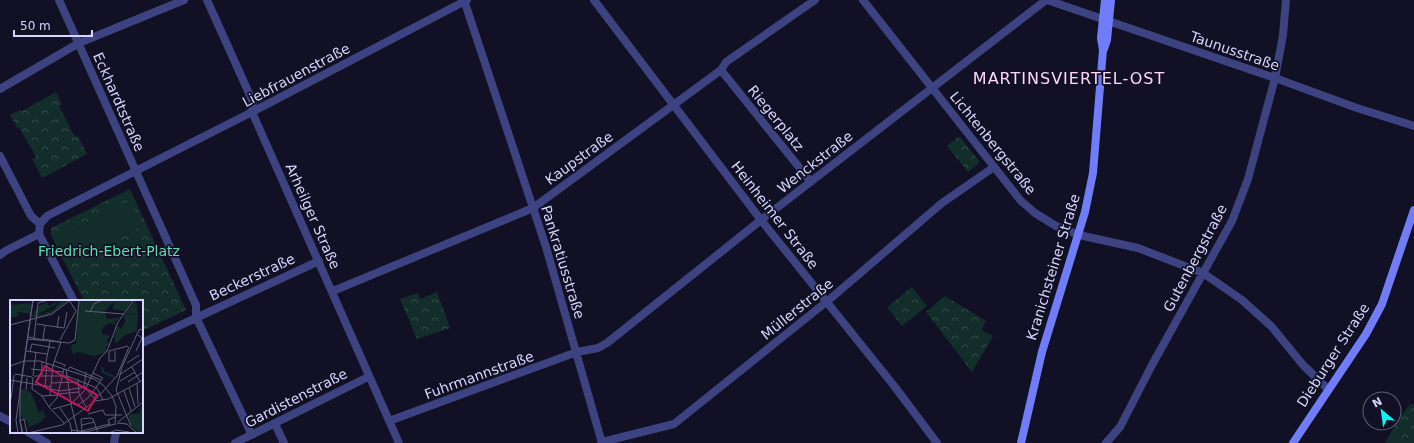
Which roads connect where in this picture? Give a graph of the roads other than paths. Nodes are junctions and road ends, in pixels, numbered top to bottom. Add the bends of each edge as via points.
1 (59, 0) edge
2 (184, 0) edge
3 (207, 0) edge
4 (465, 0) edge
5 (594, 0) edge
6 (815, 0) edge
7 (863, 0) edge
8 (1046, 0) edge
9 (1105, 0) edge
10 (1111, 0) edge
11 (1286, 0) edge
12 (1106, 21) junction
13 (79, 43) junction
14 (721, 70) junction
15 (1275, 78) junction
16 (932, 88) junction
17 (0, 89) edge
18 (673, 105) junction
19 (252, 112) junction
20 (1414, 126) edge
21 (0, 156) edge
22 (994, 167) junction
23 (136, 171) junction
24 (811, 182) junction
25 (532, 208) junction
26 (1414, 210) edge
27 (761, 220) junction
28 (40, 224) junction
29 (39, 234) junction
30 (1078, 235) junction
31 (0, 255) edge
32 (319, 261) junction
33 (1203, 273) junction
34 (333, 291) junction
35 (73, 300) edge
36 (826, 302) junction
37 (196, 317) junction
38 (143, 343) edge
39 (577, 352) junction
40 (368, 377) junction
41 (1328, 389) junction
42 (0, 416) edge
43 (10, 421) edge
44 (389, 421) junction
45 (275, 424) junction
46 (30, 433) edge
47 (116, 433) edge
48 (252, 435) junction
49 (47, 443) edge
50 (114, 443) edge
51 (235, 443) edge
52 (284, 443) edge
53 (399, 443) edge
54 (602, 443) edge
55 (937, 443) edge
56 (1021, 443) edge
57 (1106, 443) edge
58 (1293, 443) edge

1 - 13 street, Eckhardtstraße
2 - 13 street
3 - 19 street, Arheilger Straße via 254,102
4 - 19 street, Liebfrauenstraße
4 - 25 street, Pankratiusstraße
5 - 18 street, Heinheimer Straße
6 - 14 street, Kaupstraße via 726,62
7 - 16 street, Lichtenbergstraße
8 - 12 street, Taunusstraße
8 - 16 street, Wenckstraße
9 - 12 main road, Kranichsteiner Straße
10 - 12 main road, Kranichsteiner Straße
11 - 15 street, Gutenbergstraße
12 - 15 street, Taunusstraße
12 - 30 main road, Kranichsteiner Straße via 1107,40 1103,50 1093,173
13 - 17 street
13 - 23 street, Eckhardtstraße
14 - 18 street, Kaupstraße
14 - 24 street, Riegerplatz
15 - 20 street, Taunusstraße
15 - 33 street, Gutenbergstraße via 1248,179 1232,221
16 - 22 street, Lichtenbergstraße
16 - 24 street, Wenckstraße
18 - 25 street, Kaupstraße
18 - 27 street, Heinheimer Straße
19 - 23 street, Liebfrauenstraße
19 - 32 street, Arheilger Straße
21 - 28 street via 31,216
22 - 30 street, Lichtenbergstraße via 1021,201 1035,213 1056,226
22 - 36 street, Müllerstraße via 942,203
23 - 28 street via 47,216
23 - 37 street via 196,305
24 - 27 street, Wenckstraße
25 - 34 street, Kaupstraße
25 - 39 street, Pankratiusstraße
26 - 41 main road, Dieburger Straße via 1382,304 1366,334
27 - 36 street, Heinheimer Straße
27 - 39 street, Wenckstraße via 607,343 598,348
28 - 29 street
29 - 31 street
29 - 35 street
30 - 33 street, Lichtenbergstraße via 1138,248
30 - 56 main road, Kranichsteiner Straße via 1042,352
32 - 34 street, Arheilger Straße
32 - 37 street, Beckerstraße
33 - 41 street, Lichtenbergstraße via 1242,300 1272,327 1303,365
33 - 57 street, Gutenbergstraße via 1120,427
34 - 40 street, Arheilger Straße
36 - 54 street, Müllerstraße via 674,424
36 - 55 street, Heinheimer Straße
37 - 38 street
37 - 48 street
39 - 44 street, Fuhrmannstraße
39 - 54 street, Pankratiusstraße
40 - 44 street, Arheilger Straße
40 - 45 street, Gardistenstraße
41 - 58 main road, Dieburger Straße
42 - 43 street
44 - 53 street, Arheilger Straße
45 - 48 street, Gardistenstraße
45 - 52 street
46 - 49 street
47 - 50 street
48 - 51 street, Gardistenstraße

